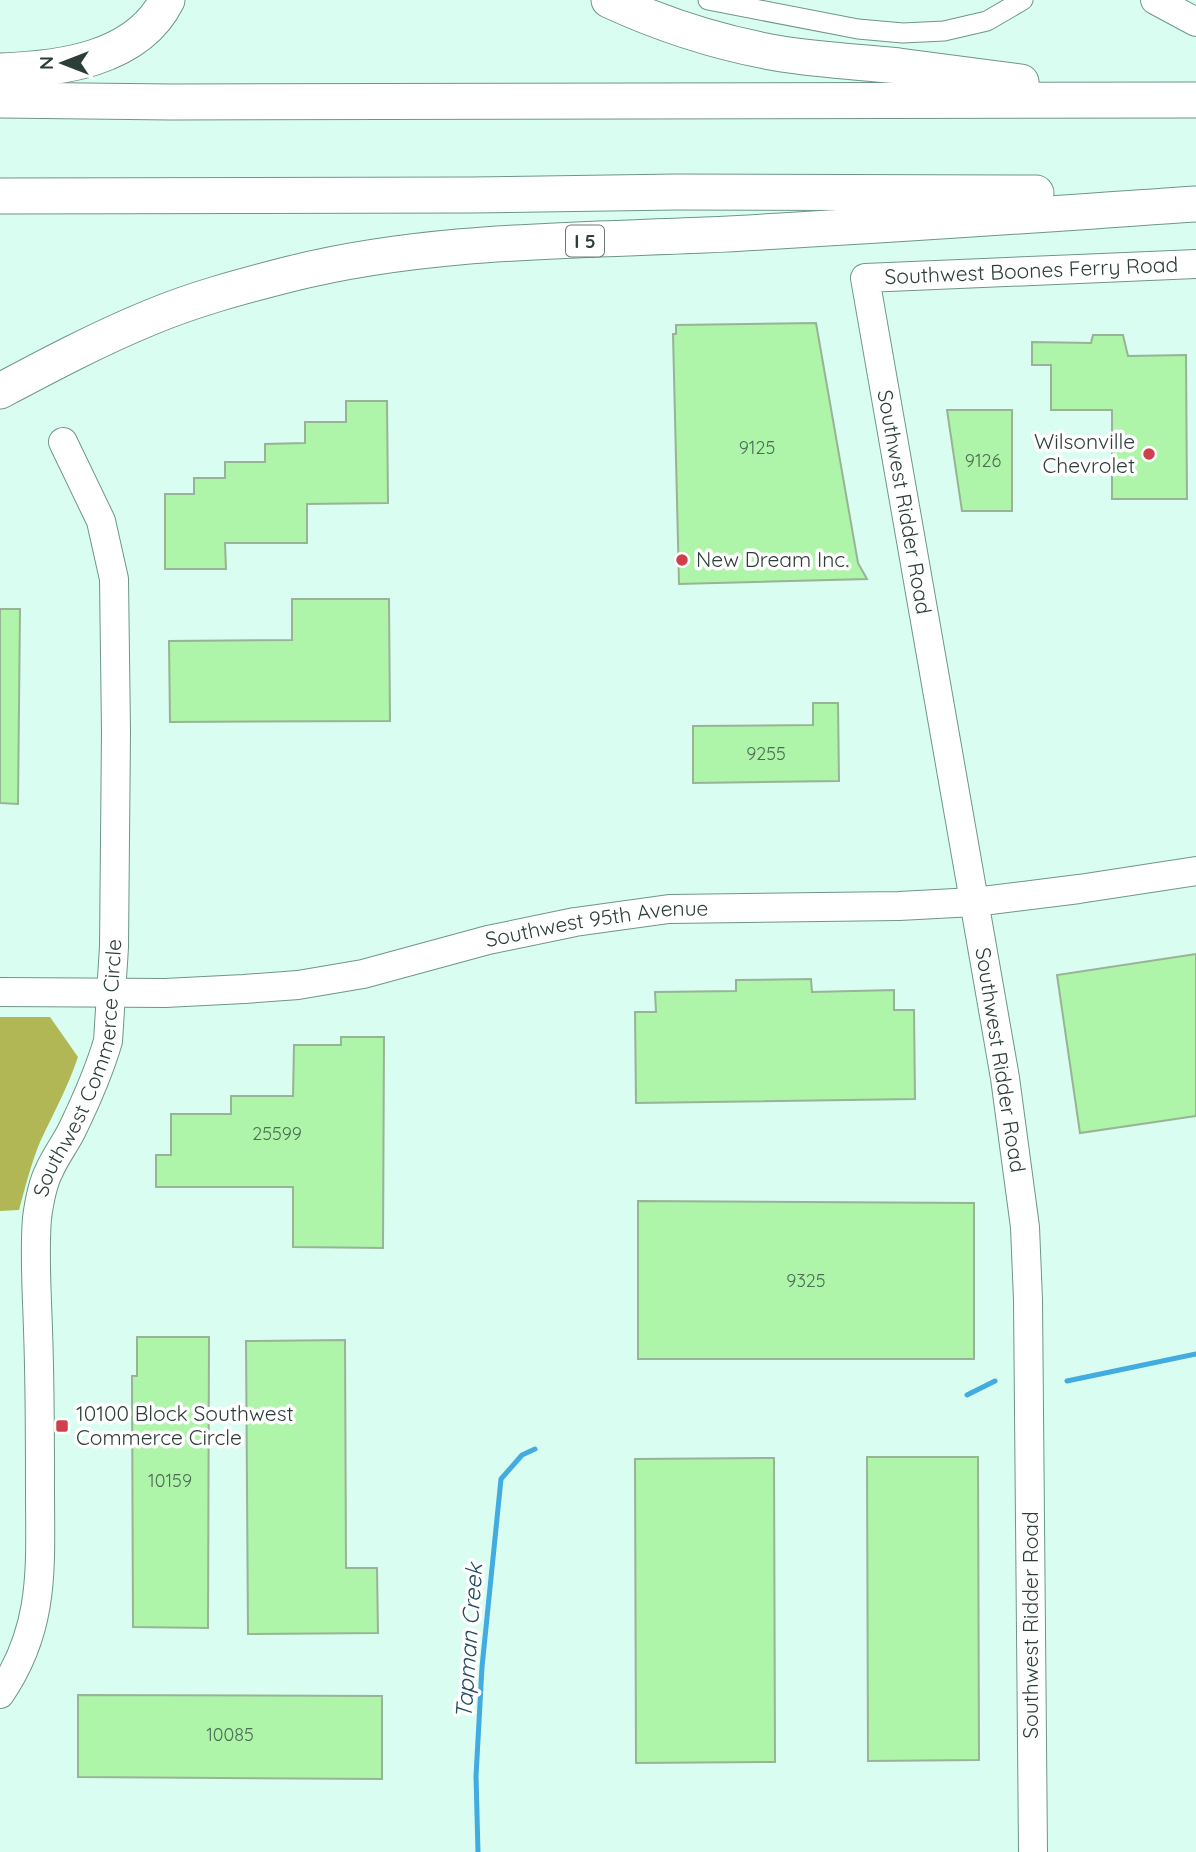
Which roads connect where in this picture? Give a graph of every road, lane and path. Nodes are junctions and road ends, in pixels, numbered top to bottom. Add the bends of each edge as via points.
1 (167, 0) edge
2 (609, 0) edge
3 (708, 0) edge
4 (1023, 0) edge
5 (1154, 0) edge
6 (1196, 22) edge
7 (0, 71) edge
8 (0, 100) edge
9 (1156, 100) junction
10 (1196, 100) edge
11 (1196, 194) edge
12 (0, 196) edge
13 (1196, 204) edge
14 (1196, 264) edge
15 (865, 278) joint
16 (0, 391) edge
17 (63, 442) dead end
18 (1196, 871) edge
19 (974, 902) junction
20 (0, 992) edge
21 (111, 993) junction
22 (0, 1694) edge
23 (1032, 1852) edge

1 - 7 highway via 148,25 109,52 86,60
2 - 9 highway via 680,27 779,54
3 - 4 street via 858,29 903,33 944,31 987,21
5 - 6 street
8 - 9 highway
9 - 10 highway
11 - 12 highway
13 - 16 highway, I 5 via 461,247 371,258 293,273 150,317
14 - 15 street, Southwest Boones Ferry Road
15 - 19 street, Southwest Ridder Road
17 - 21 street, Southwest Commerce Circle via 101,521 114,579
18 - 19 street, Southwest 95th Avenue
19 - 21 street, Southwest 95th Avenue via 669,909 501,937 363,974 298,985
19 - 23 street, Southwest Ridder Road via 1006,1079 1027,1248
20 - 21 street, Southwest 95th Avenue
21 - 22 street, Southwest Commerce Circle via 107,1041 96,1080 47,1174 37,1216 40,1579 26,1645

